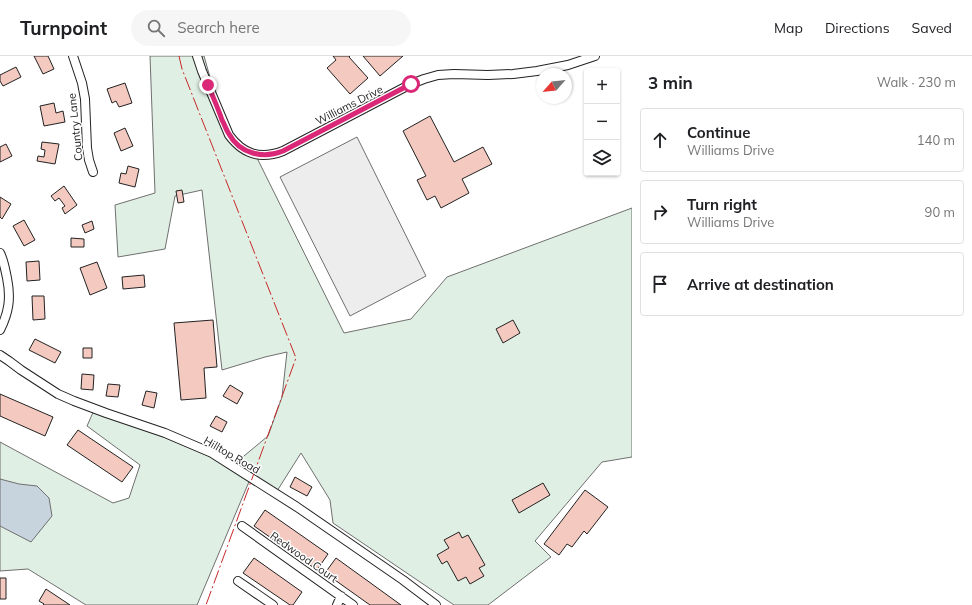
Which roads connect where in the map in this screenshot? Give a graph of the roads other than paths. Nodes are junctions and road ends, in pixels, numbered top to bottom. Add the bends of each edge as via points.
1 (73, 56) edge
2 (197, 56) edge
3 (595, 56) edge
4 (93, 172) dead end
5 (0, 253) edge
6 (0, 330) edge
7 (0, 355) edge
8 (242, 526) dead end
9 (238, 581) dead end
10 (341, 596) junction
11 (273, 605) edge
12 (337, 605) edge
13 (353, 605) edge
14 (436, 605) edge

1 - 4 street, Country Lane via 85,99 87,148
2 - 3 street, Williams Drive via 229,135 245,150 267,156 283,151 424,79 438,75 513,74 537,71
5 - 6 street via 4,262 9,298 8,309
7 - 14 street, Hilltop Road via 58,394 212,453 303,511
8 - 10 street, Redwood Court
9 - 11 street
10 - 12 street
10 - 13 street, Redwood Court

